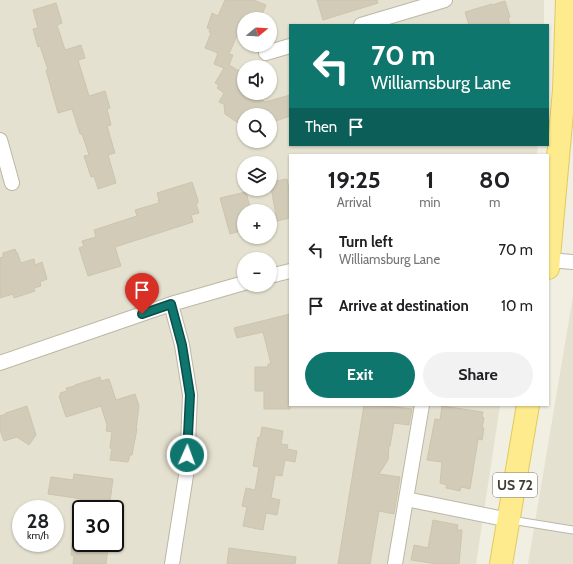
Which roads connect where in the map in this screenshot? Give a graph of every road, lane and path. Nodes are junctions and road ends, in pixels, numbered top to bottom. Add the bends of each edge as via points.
1 (445, 0) edge
2 (567, 0) edge
3 (364, 24) edge
4 (289, 46) edge
5 (266, 53) dead end
6 (0, 140) edge
7 (12, 183) dead end
8 (549, 253) edge
9 (573, 262) edge
10 (549, 264) edge
11 (289, 271) edge
12 (277, 274) edge
13 (237, 285) edge
14 (171, 304) junction
15 (0, 363) edge
16 (422, 406) edge
17 (528, 406) edge
18 (406, 499) junction
19 (509, 520) junction
20 (573, 530) edge
21 (172, 564) edge
22 (395, 564) edge
23 (501, 564) edge

1 - 3 street
2 - 8 main road via 564,90
4 - 5 street
6 - 7 street
9 - 10 street
11 - 12 street
13 - 14 street
14 - 15 street
14 - 21 street via 182,345 190,395 187,470
16 - 18 street
17 - 19 main road, US 72
18 - 19 street
18 - 22 street
19 - 20 lane
19 - 23 main road, US 72

